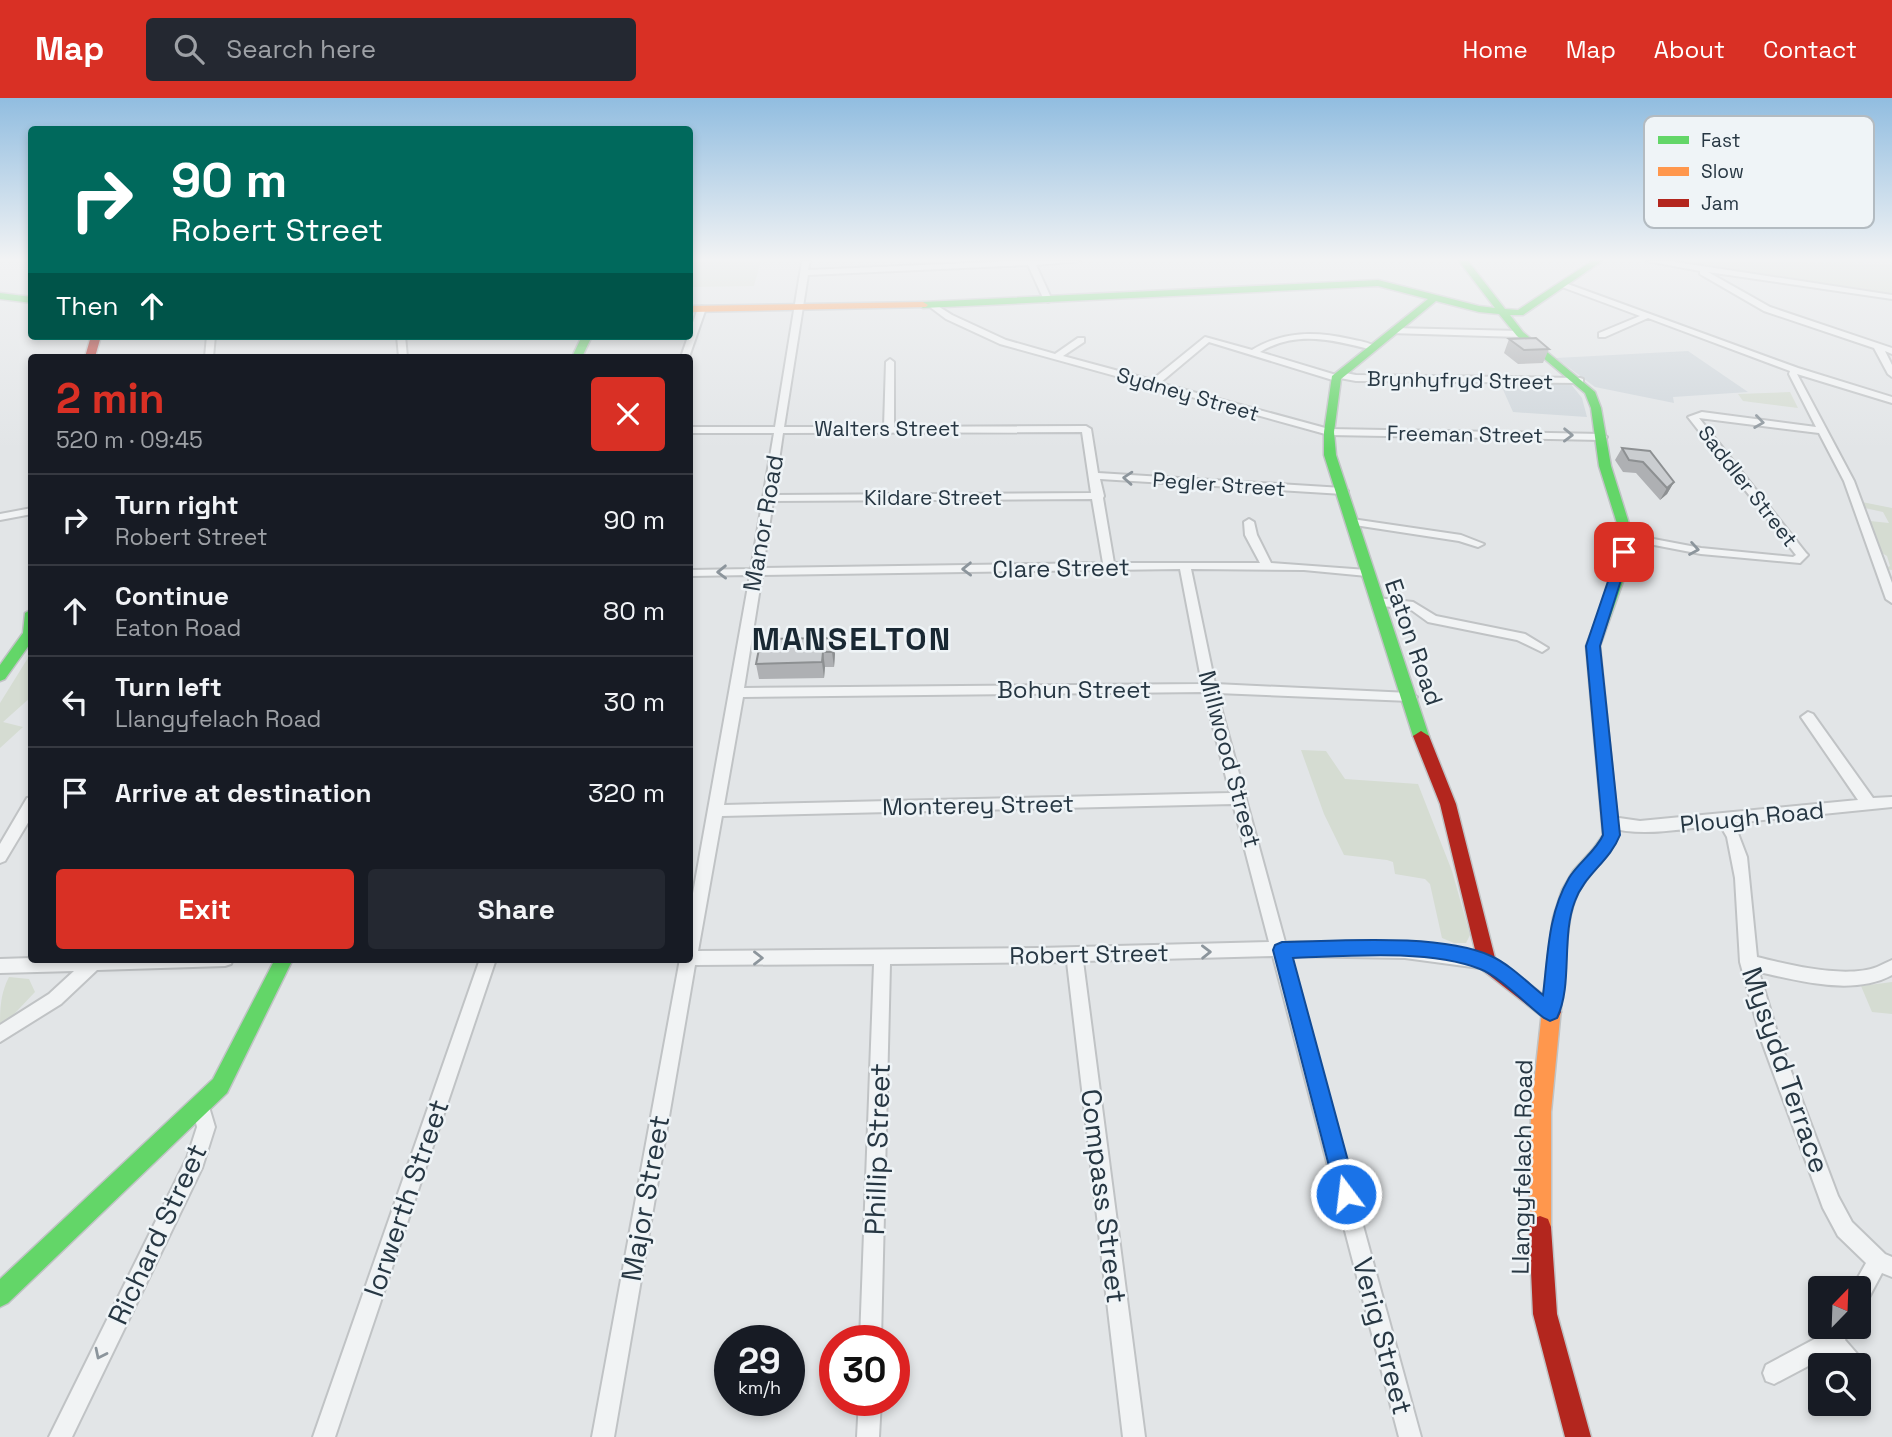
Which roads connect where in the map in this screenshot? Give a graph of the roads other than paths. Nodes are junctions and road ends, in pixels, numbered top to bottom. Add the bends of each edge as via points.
1 (795, 323) edge
2 (963, 323) edge
3 (1402, 323) edge
4 (1511, 323) edge
5 (1629, 323) edge
6 (1672, 323) edge
7 (1809, 323) edge
8 (1393, 331) junction
9 (1520, 334) junction
10 (1602, 335) dead end
11 (1081, 340) dead end
12 (1372, 347) junction
13 (1878, 347) junction
14 (1892, 351) edge
15 (1254, 352) junction
16 (1056, 357) junction
17 (890, 362) dead end
18 (1795, 370) junction
19 (1892, 374) edge
20 (1338, 377) junction
21 (1580, 381) junction
22 (1153, 384) junction
23 (1892, 400) edge
24 (780, 428) junction
25 (889, 428) junction
26 (693, 430) edge
27 (1824, 431) junction
28 (1329, 432) junction
29 (1602, 438) junction
30 (1095, 476) junction
31 (1342, 491) junction
32 (1099, 496) junction
33 (768, 498) junction
34 (28, 512) edge
35 (0, 517) edge
36 (1248, 522) dead end
37 (1352, 522) junction
38 (1627, 537) junction
39 (1478, 544) dead end
40 (1185, 565) junction
41 (1267, 566) junction
42 (1109, 567) junction
43 (754, 572) junction
44 (1886, 572) edge
45 (693, 573) edge
46 (1367, 573) junction
47 (1892, 599) edge
48 (1377, 602) junction
49 (28, 636) edge
50 (1542, 648) dead end
51 (0, 676) edge
52 (1209, 688) junction
53 (737, 693) junction
54 (1410, 697) junction
55 (1808, 717) dead end
56 (1240, 798) junction
57 (1892, 802) edge
58 (1869, 804) junction
59 (28, 809) edge
60 (715, 811) junction
61 (1726, 821) junction
62 (1612, 823) junction
63 (0, 857) edge
64 (693, 934) edge
65 (1282, 950) junction
66 (1074, 955) junction
67 (882, 957) junction
68 (693, 959) edge
69 (1487, 962) junction
70 (1748, 962) junction
71 (111, 963) edge
72 (282, 963) edge
73 (487, 963) edge
74 (688, 963) edge
75 (91, 965) junction
76 (0, 966) edge
77 (1892, 967) edge
78 (1550, 1012) junction
79 (0, 1034) edge
80 (201, 1107) junction
81 (1885, 1264) edge
82 (1871, 1282) edge
83 (0, 1295) edge
84 (871, 1325) edge
85 (1829, 1339) edge
86 (1774, 1373) dead end
87 (870, 1416) edge
88 (60, 1437) edge
89 (324, 1437) edge
90 (603, 1437) edge
91 (869, 1437) edge
92 (1134, 1437) edge
93 (1410, 1437) edge
94 (1578, 1437) edge

1 - 24 street, Manor Road
2 - 16 street, Sydney Street via 1003,342
3 - 8 street
4 - 9 street, Llangyfelach Road
5 - 10 street
6 - 18 street
7 - 13 street
8 - 9 street
8 - 12 street
9 - 21 street, Llangyfelach Road
11 - 16 street
12 - 15 street via 1321,335 1278,338
12 - 20 street
13 - 14 street
13 - 19 street
15 - 20 street, Brynhyfryd Street
15 - 22 street, Brynhyfryd Street via 1208,340
16 - 22 street, Sydney Street
17 - 25 street
18 - 23 street
18 - 27 street via 1793,374
20 - 21 street, Brynhyfryd Street
20 - 28 street, Eaton Road
21 - 29 street, Llangyfelach Road via 1596,403
22 - 28 street, Sydney Street
24 - 25 street, Walters Street
24 - 26 street, Walters Street
24 - 33 street, Manor Road
25 - 30 street, Walters Street via 1086,429
38 -> 27 street, Saddler Street via 1796,561 1802,555 1693,417
27 - 44 street
28 -> 29 street, Freeman Street
28 - 31 street, Eaton Road via 1330,455
29 - 38 street, Llangyfelach Road
31 -> 30 street, Pegler Street
30 - 32 street
31 - 37 street, Eaton Road
32 - 33 street, Kildare Street
32 - 42 street
33 - 43 street, Manor Road
34 - 35 street
36 - 41 street
37 - 39 street
37 - 46 street, Eaton Road
38 - 62 street, Llangyfelach Road via 1593,646
40 - 41 street, Clare Street
40 - 42 street, Clare Street
40 - 52 street, Millwood Street
41 - 46 street, Clare Street
42 -> 43 street, Clare Street
43 -> 45 street, Clare Street
43 - 53 street, Manor Road
44 - 47 street
46 - 48 street, Eaton Road
48 - 50 street via 1404,604 1432,619 1524,633
48 - 54 street, Eaton Road
49 - 51 street
52 - 53 street, Bohun Street
52 - 54 street, Bohun Street
52 - 56 street, Millwood Street
53 - 60 street, Manor Road
54 - 69 street, Eaton Road via 1448,804
55 - 58 street
56 - 60 street, Monterey Street
56 - 65 street, Millwood Street
57 - 58 street, Plough Road
58 - 61 street, Plough Road
59 - 63 street
60 - 64 street, Manor Road
61 - 62 street, Plough Road via 1640,827
61 - 70 street, Mysydd Terrace via 1737,837
62 - 78 street, Llangyfelach Road via 1607,846 1583,870 1566,899
66 -> 65 street, Robert Street
65 - 69 street, Robert Street via 1393,948
65 - 93 street, Verig Street
66 - 67 street, Robert Street
66 - 92 street, Compass Street
68 -> 67 street, Robert Street
67 - 84 street, Phillip Street
69 - 78 street
70 - 77 street via 1854,977 1876,976
70 - 81 street, Mysydd Terrace via 1830,1201 1845,1229
71 - 75 street
72 - 80 street, Richard Street via 220,1086
73 - 89 street, Iorwerth Street
74 - 90 street, Major Street
75 - 76 street
75 - 79 street via 55,999
78 - 94 street, Llangyfelach Road via 1541,1112 1541,1276 1545,1314
80 - 83 street
80 -> 88 street, Richard Street via 206,1127 195,1161
81 - 82 street
85 - 86 street
87 - 91 street

